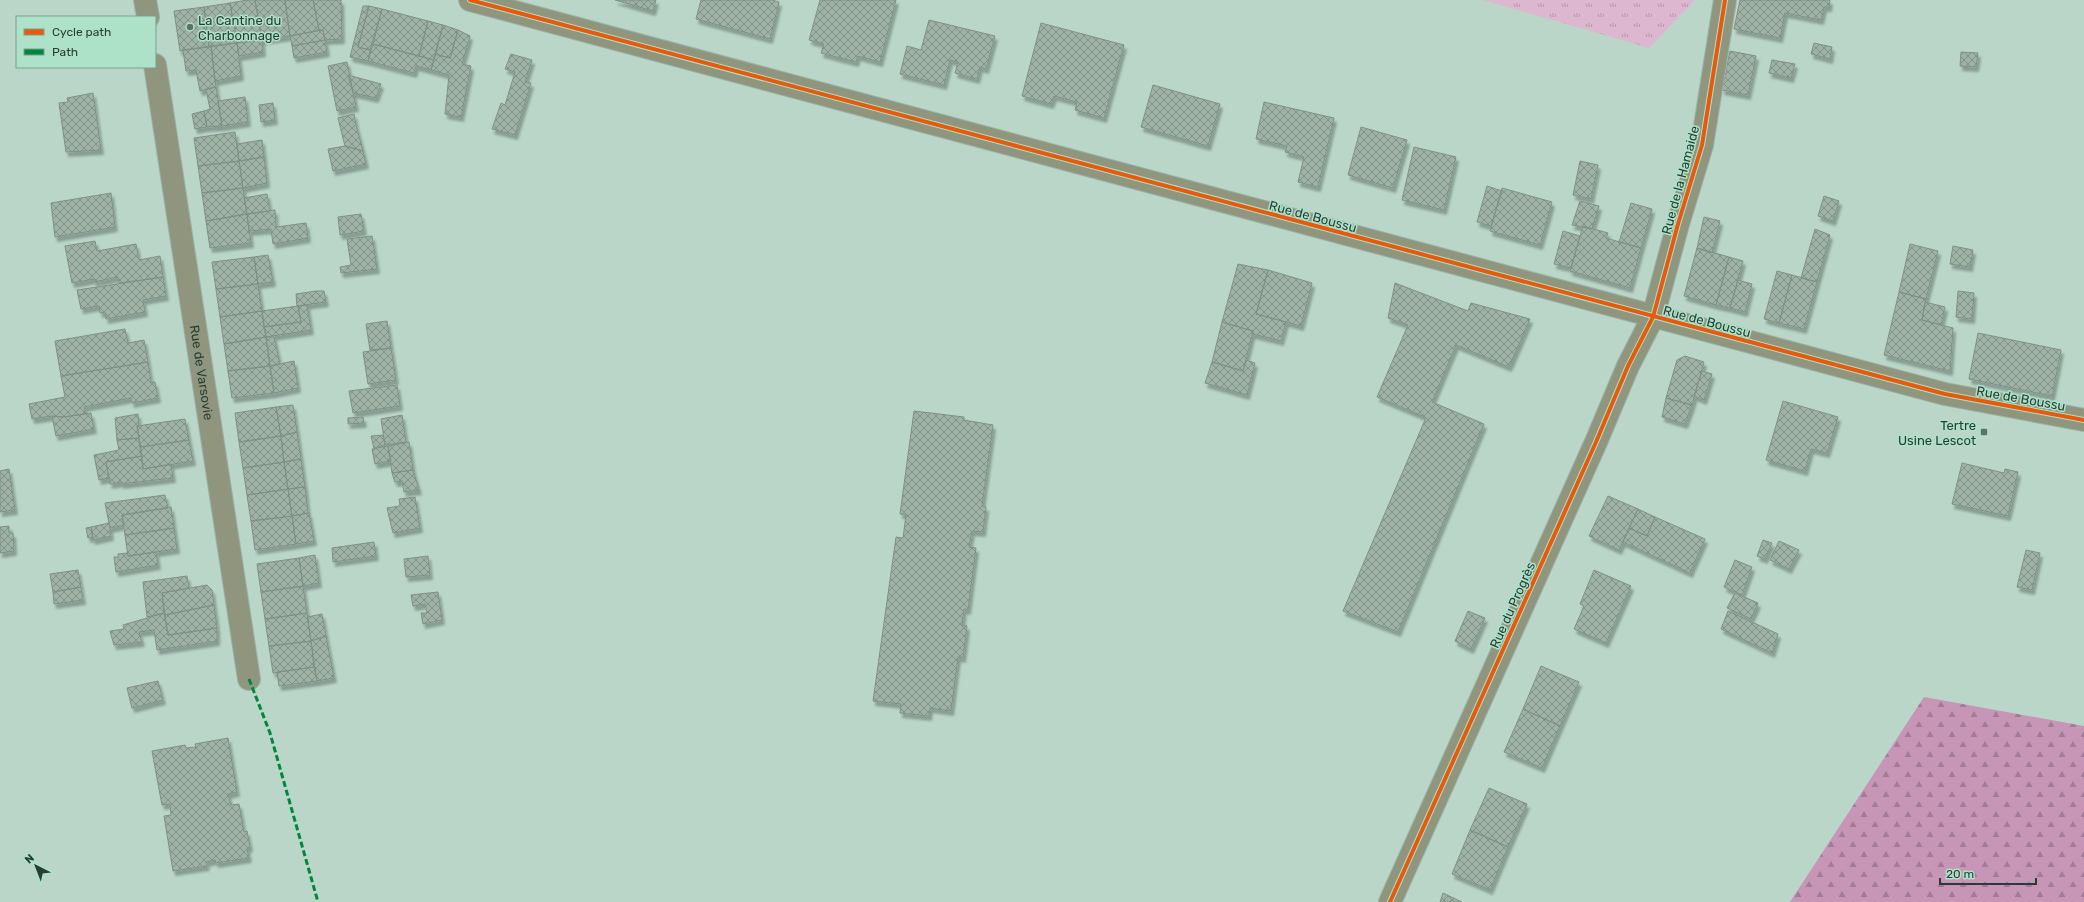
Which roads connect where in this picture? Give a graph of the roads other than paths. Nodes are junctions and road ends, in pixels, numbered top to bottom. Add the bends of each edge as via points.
1 (145, 0) edge
2 (470, 0) edge
3 (1725, 0) edge
4 (148, 16) edge
5 (155, 68) edge
6 (1653, 317) junction
7 (2084, 420) edge
8 (249, 679) dead end
9 (1390, 902) edge

1 - 4 street
2 - 6 street, Rue de Boussu
3 - 6 street, Rue de la Hamaide via 1702,145
5 - 8 street, Rue de Varsovie
6 - 7 street, Rue de Boussu via 1945,394
6 - 9 street, Rue du Progrès via 1628,366

